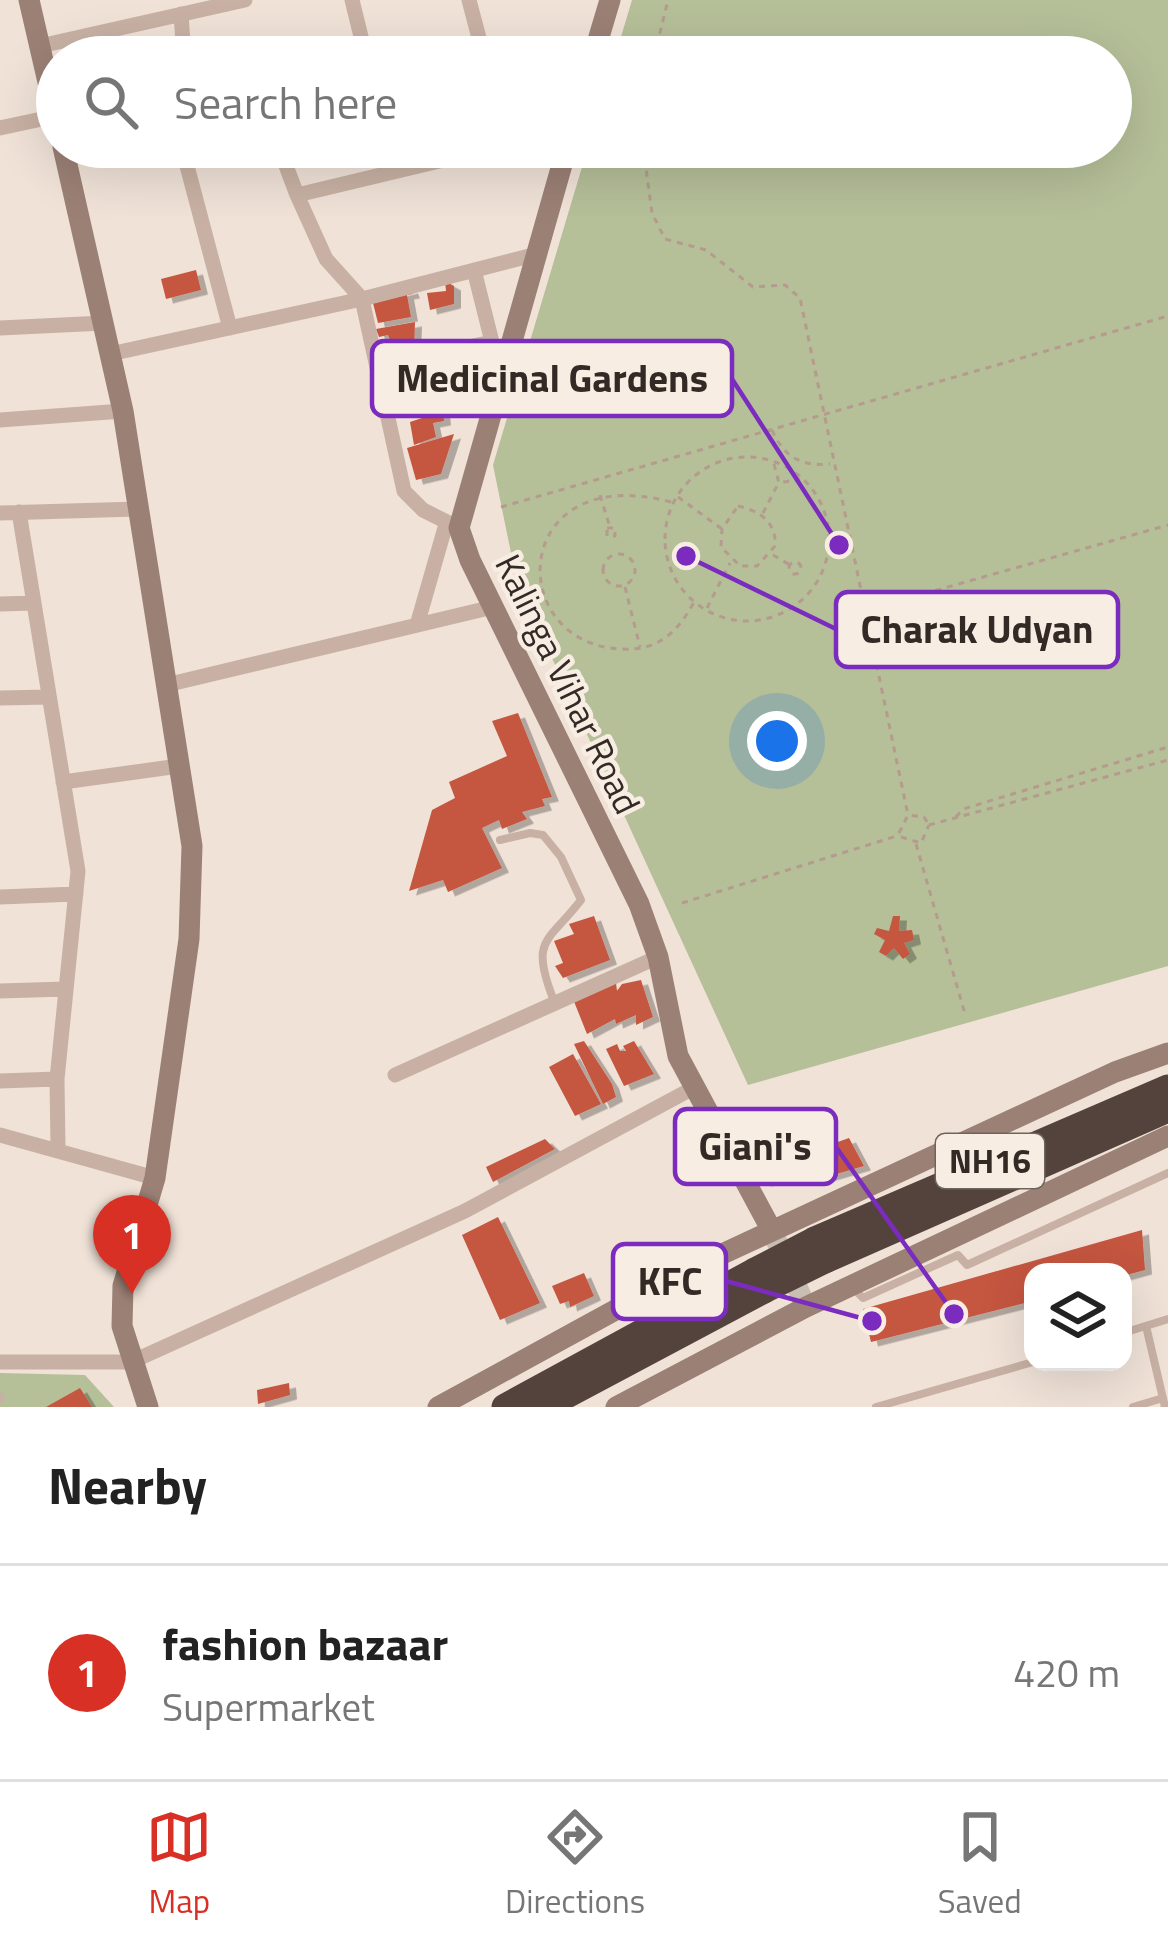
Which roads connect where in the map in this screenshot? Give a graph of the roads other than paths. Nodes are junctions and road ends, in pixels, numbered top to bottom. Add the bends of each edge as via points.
1 (29, 0) edge
2 (244, 0) edge
3 (352, 0) edge
4 (469, 0) edge
5 (610, 0) edge
6 (181, 14) junction
7 (38, 36) edge
8 (84, 36) edge
9 (183, 36) edge
10 (361, 36) edge
11 (478, 36) edge
12 (599, 36) edge
13 (36, 122) edge
14 (0, 128) edge
15 (68, 168) edge
16 (188, 168) edge
17 (287, 168) edge
18 (394, 168) edge
19 (408, 168) edge
20 (561, 168) edge
21 (395, 171) junction
22 (297, 195) junction
23 (537, 254) junction
24 (474, 270) junction
25 (362, 299) junction
26 (104, 323) junction
27 (0, 328) edge
28 (230, 328) junction
29 (110, 354) junction
30 (378, 367) junction
31 (123, 411) junction
32 (0, 420) edge
33 (139, 509) junction
34 (19, 512) junction
35 (0, 513) edge
36 (453, 526) junction
37 (34, 603) junction
38 (0, 604) edge
39 (493, 607) junction
40 (417, 625) junction
41 (166, 685) junction
42 (49, 697) junction
43 (0, 698) edge
44 (179, 766) junction
45 (63, 782) junction
46 (500, 841) dead end
47 (76, 894) junction
48 (0, 898) edge
49 (658, 958) junction
50 (66, 989) junction
51 (0, 991) edge
52 (555, 1004) junction
53 (1168, 1053) edge
54 (395, 1075) dead end
55 (57, 1079) junction
56 (0, 1081) edge
57 (697, 1086) junction
58 (1168, 1088) edge
59 (1168, 1108) edge
60 (0, 1135) edge
61 (1168, 1136) edge
62 (58, 1148) junction
63 (1168, 1173) edge
64 (155, 1178) junction
65 (772, 1231) junction
66 (820, 1250) junction
67 (759, 1281) junction
68 (850, 1286) junction
69 (1168, 1319) edge
70 (1146, 1326) junction
71 (1132, 1330) edge
72 (131, 1362) junction
73 (0, 1363) edge
74 (1024, 1365) edge
75 (1164, 1402) edge
76 (148, 1407) edge
77 (438, 1407) edge
78 (505, 1407) edge
79 (544, 1407) edge
80 (616, 1407) edge
81 (876, 1407) edge
82 (1133, 1407) edge

1 - 7 street
2 - 6 street
3 - 10 street
4 - 11 street
5 - 12 street
6 - 8 street
6 - 9 street
13 - 14 street
15 - 26 street
16 - 28 street
17 - 22 street
18 - 21 street
19 - 21 street
20 - 23 street, Kalinga Vihar Road
21 - 22 street
22 - 25 street via 326,259
23 - 24 street
23 - 36 street, Kalinga Vihar Road
24 - 25 street
24 - 30 street via 492,342
25 - 28 street
25 - 30 street
26 - 27 street
26 - 29 street
28 - 29 street
29 - 31 street
30 - 36 street via 404,491
31 - 32 street
31 - 33 street
33 - 34 street
33 - 41 street
34 - 35 street
34 - 37 street
36 - 39 street, Kalinga Vihar Road
36 - 40 street
37 - 38 street
37 - 42 street
39 - 40 street
39 - 49 street, Kalinga Vihar Road via 640,904
40 - 41 street
41 - 44 street
42 - 43 street
42 - 45 street
44 - 45 street
44 - 64 street via 192,846 188,939
45 - 47 street
46 - 52 lane via 543,835 578,887 581,900 543,945
47 - 48 street
47 - 50 street
49 - 52 street
49 - 57 street, Kalinga Vihar Road via 679,1056
50 - 51 street
50 - 55 street
52 - 54 street
53 - 65 street
55 - 56 street
55 - 62 street
57 - 65 street, Kalinga Vihar Road
57 - 72 street via 465,1211
58 - 66 highway, NH16
59 - 66 highway, NH16
60 - 62 street
61 - 68 street
62 - 64 street
63 - 68 lane via 967,1265 958,1255 863,1298
64 - 72 street via 123,1286
65 - 77 street
66 - 67 highway, NH16, bridge
67 - 78 highway, NH16
67 - 79 highway, NH16
68 - 80 street
69 - 70 lane
70 - 71 lane
70 - 75 lane
72 - 73 street
72 - 76 street
74 - 81 lane
75 - 82 lane

